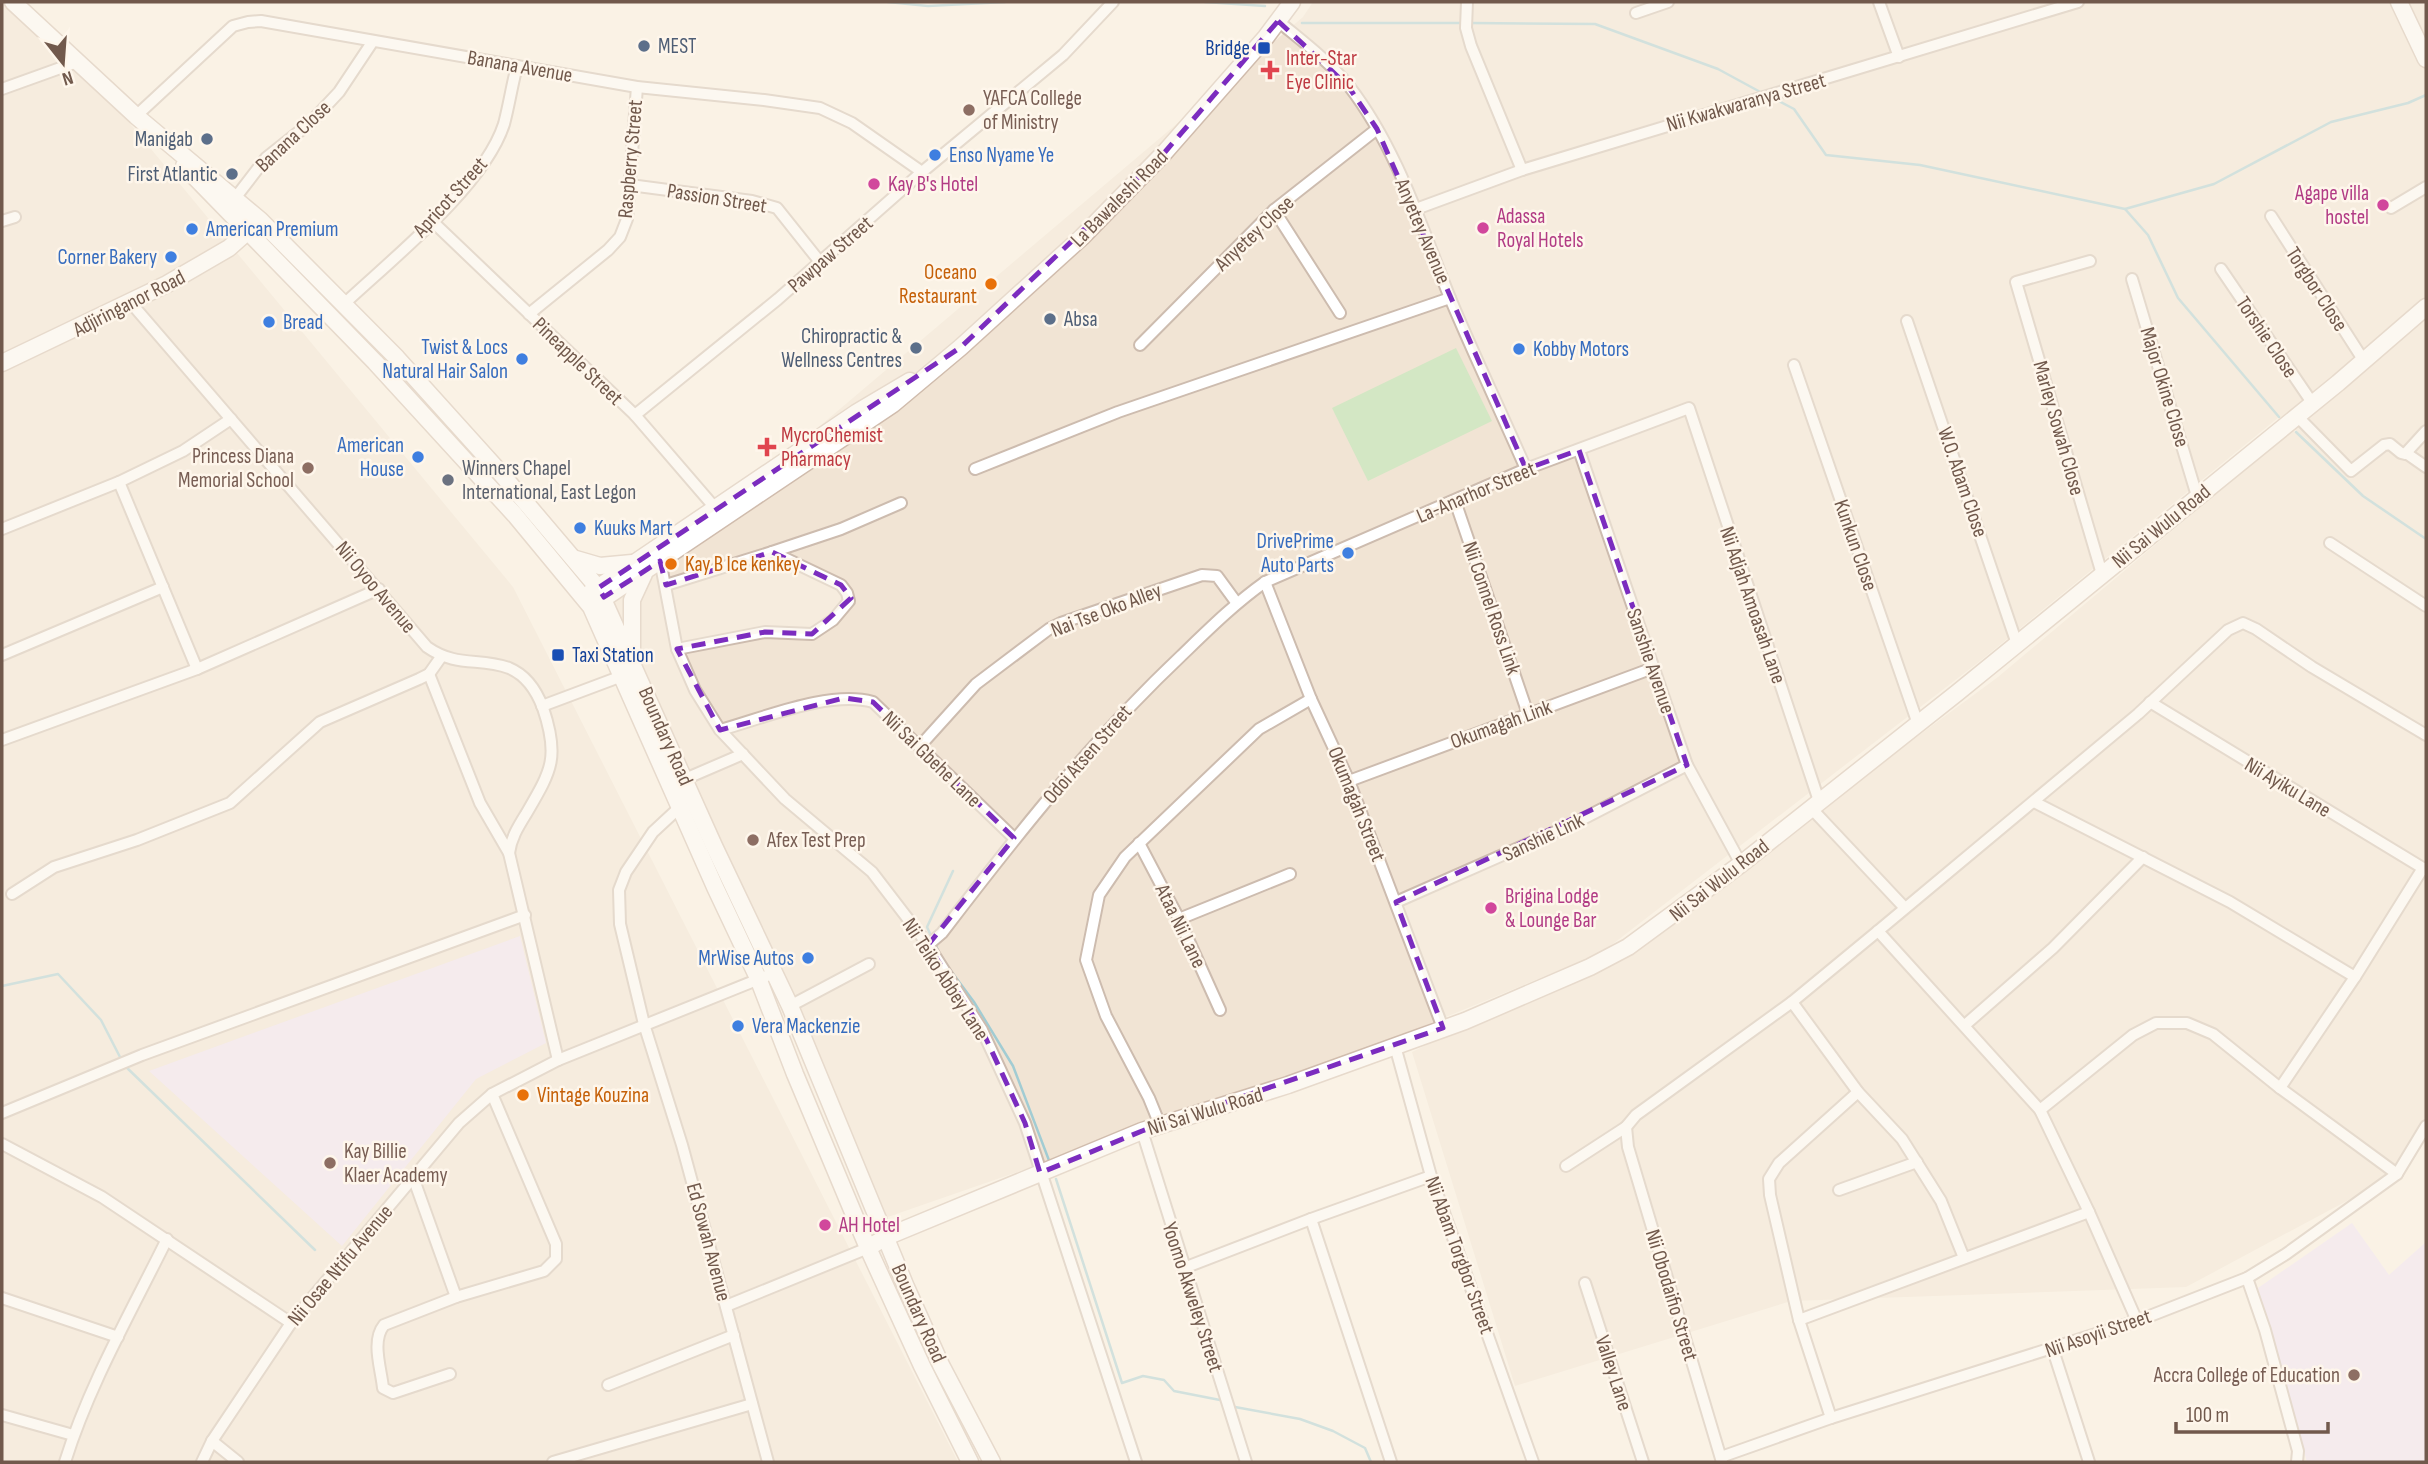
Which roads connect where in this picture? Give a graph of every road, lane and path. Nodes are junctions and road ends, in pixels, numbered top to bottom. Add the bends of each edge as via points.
1 (13, 2) edge
2 (1113, 2) edge
3 (1292, 2) edge
4 (1668, 2) edge
5 (1879, 2) edge
6 (2078, 2) edge
7 (2399, 2) edge
8 (1467, 8) edge
9 (1636, 13) dead end
10 (1279, 21) junction
11 (373, 41) junction
12 (1899, 57) junction
13 (2426, 59) edge
14 (77, 61) junction
15 (517, 66) junction
16 (637, 86) junction
17 (2, 89) edge
18 (136, 116) junction
19 (1377, 129) junction
20 (158, 135) junction
21 (1522, 170) junction
22 (922, 172) junction
23 (630, 185) junction
24 (2426, 187) edge
25 (236, 197) junction
26 (2391, 208) dead end
27 (1416, 209) junction
28 (1274, 210) junction
29 (2271, 216) dead end
30 (15, 217) dead end
31 (2, 220) edge
32 (432, 221) junction
33 (254, 225) junction
34 (2090, 261) dead end
35 (820, 262) junction
36 (2221, 269) dead end
37 (2132, 279) dead end
38 (1451, 298) junction
39 (131, 303) junction
40 (344, 304) junction
41 (2426, 307) edge
42 (1340, 313) dead end
43 (529, 314) junction
44 (1907, 321) dead end
45 (1140, 345) dead end
46 (2364, 362) junction
47 (2, 363) edge
48 (1794, 365) dead end
49 (925, 375) junction
50 (2312, 404) junction
51 (1689, 408) joint
52 (635, 415) junction
53 (2297, 416) junction
54 (231, 419) junction
55 (2426, 431) edge
56 (1579, 450) junction
57 (2406, 453) junction
58 (2426, 467) edge
59 (975, 469) dead end
60 (1526, 469) junction
61 (119, 482) junction
62 (2197, 496) junction
63 (1455, 501) junction
64 (901, 503) dead end
65 (716, 509) junction
66 (2, 529) edge
67 (2330, 543) dead end
68 (772, 552) junction
69 (574, 558) junction
70 (660, 560) junction
71 (641, 566) junction
72 (2102, 574) junction
73 (1265, 582) junction
74 (666, 585) junction
75 (163, 587) junction
76 (379, 589) junction
77 (595, 597) junction
78 (1236, 602) junction
79 (2426, 606) edge
80 (2017, 644) junction
81 (677, 649) junction
82 (2, 655) edge
83 (441, 657) junction
84 (1653, 668) junction
85 (197, 669) junction
86 (627, 669) junction
87 (429, 674) junction
88 (1311, 699) junction
89 (2150, 702) junction
90 (542, 706) junction
91 (1528, 714) junction
92 (1918, 724) junction
93 (720, 730) junction
94 (2426, 736) edge
95 (2, 740) edge
96 (920, 746) junction
97 (743, 754) junction
98 (1687, 765) junction
99 (685, 779) junction
100 (1349, 781) junction
101 (2034, 802) junction
102 (1815, 805) junction
103 (681, 806) junction
104 (1014, 838) junction
105 (1139, 844) junction
106 (509, 853) junction
107 (2143, 857) junction
108 (1741, 864) junction
109 (2425, 869) edge
110 (1290, 874) dead end
111 (12, 894) dead end
112 (1396, 902) junction
113 (1904, 907) junction
114 (525, 915) junction
115 (1179, 919) junction
116 (1878, 931) junction
117 (929, 943) junction
118 (869, 964) dead end
119 (774, 973) junction
120 (2355, 977) junction
121 (758, 978) junction
122 (1792, 1002) junction
123 (790, 1006) junction
124 (1220, 1010) dead end
125 (644, 1024) junction
126 (1965, 1025) junction
127 (1443, 1028) junction
128 (1395, 1046) junction
129 (558, 1060) junction
130 (2280, 1088) junction
131 (1858, 1092) junction
132 (492, 1094) junction
133 (2040, 1110) junction
134 (2, 1113) edge
135 (1160, 1125) junction
136 (2426, 1126) edge
137 (1626, 1127) junction
138 (1142, 1131) junction
139 (2, 1144) edge
140 (1917, 1162) junction
141 (1566, 1166) dead end
142 (1040, 1173) junction
143 (2397, 1174) junction
144 (1432, 1176) junction
145 (414, 1177) junction
146 (1839, 1190) dead end
147 (2089, 1212) junction
148 (1311, 1219) junction
149 (886, 1237) junction
150 (167, 1239) junction
151 (868, 1248) junction
152 (1964, 1258) junction
153 (1184, 1268) junction
154 (2246, 1278) junction
155 (1585, 1283) dead end
156 (456, 1297) junction
157 (2, 1298) edge
158 (726, 1306) junction
159 (1799, 1320) junction
160 (2137, 1321) junction
161 (291, 1323) junction
162 (734, 1335) junction
163 (118, 1337) junction
164 (2053, 1349) junction
165 (450, 1374) dead end
166 (608, 1385) dead end
167 (752, 1404) junction
168 (2, 1415) edge
169 (1831, 1418) junction
170 (73, 1435) junction
171 (212, 1441) junction
172 (1721, 1460) edge
173 (65, 1462) edge
174 (202, 1462) edge
175 (238, 1462) edge
176 (553, 1462) edge
177 (768, 1462) edge
178 (970, 1462) edge
179 (992, 1462) edge
180 (1136, 1462) edge
181 (1247, 1462) edge
182 (1391, 1462) edge
183 (1533, 1462) edge
184 (1643, 1462) edge
185 (2089, 1462) edge
186 (2297, 1462) edge

1 - 14 main road, Boundary Road
2 - 22 street, Pawpaw Street via 1063,55
3 - 10 main road, La Bawaleshi Road
4 - 9 street
5 - 12 street
6 - 12 street, Nii Kwakwaranya Street
7 - 13 main road
8 - 21 street via 1471,46
10 - 19 street, Anyetey Avenue via 1348,86
10 - 49 main road, La Bawaleshi Road via 1165,152 1091,228
11 - 15 street, Banana Avenue
11 - 18 street, Banana Avenue via 261,21 233,26
11 - 25 street, Banana Close via 339,92 310,123 266,158
12 - 21 street, Nii Kwakwaranya Street
14 - 17 street
14 - 18 main road, Boundary Road
15 - 16 street, Banana Avenue
15 - 32 street, Apricot Street via 503,125 490,152
16 - 22 street, Banana Avenue via 820,108 852,123
16 - 23 street, Raspberry Street
18 - 20 main road, Boundary Road
19 - 27 street, Anyetey Avenue
19 - 28 street, Anyetey Close
20 - 25 main road, Boundary Road
20 - 33 main road, Boundary Road via 174,156
21 - 27 street, Nii Kwakwaranya Street
22 - 35 street, Pawpaw Street
23 - 35 street, Passion Street via 777,208
23 - 43 street, Raspberry Street via 620,236
24 - 26 street
25 - 33 main road, Boundary Road
27 - 38 street, Anyetey Avenue
28 - 42 street
28 - 45 street, Anyetey Close
29 - 46 street, Torgbor Close
30 - 31 street
32 - 40 street, Apricot Street
32 - 43 street, Pineapple Street
33 - 39 main road, Adjiringanor Road via 204,264
33 - 40 main road, Boundary Road
33 - 77 main road, Boundary Road
34 - 72 street, Marley Sowah Close via 2016,282
35 - 52 street, Pawpaw Street
36 - 50 street, Torshie Close
37 - 62 street, Major Okine Close
38 - 59 street via 1118,412
38 - 60 street, Anyetey Avenue
39 - 47 main road, Adjiringanor Road
39 - 54 street, Nii Oyoo Avenue
40 - 69 main road, Boundary Road
41 - 46 main road, Nii Sai Wulu Road
43 - 52 street, Pineapple Street
44 - 80 street, W.O. Abam Close
46 - 50 main road, Nii Sai Wulu Road
48 - 92 street, Kunkun Close
49 - 65 main road, La Bawaleshi Road via 866,406
49 - 70 main road, La Bawaleshi Road via 893,404
50 - 53 main road, Nii Sai Wulu Road
51 - 56 street, La-Anarhor Street
51 - 102 street, Nii Adjah Amoasah Lane
52 - 65 street, Pineapple Street
53 - 57 street via 2351,471 2384,445
53 - 62 main road, Nii Sai Wulu Road
54 - 61 street via 183,451
54 - 76 street, Nii Oyoo Avenue
55 - 57 street
56 - 60 street, La-Anarhor Street
56 - 84 street, Sanshie Avenue
57 - 58 street
60 - 63 street, La-Anarhor Street
61 - 66 street
61 - 75 street
62 - 72 main road, Nii Sai Wulu Road
63 - 73 street, La-Anarhor Street
63 - 91 street, Nii Connel Ross Link
64 - 68 street
65 - 71 main road, La Bawaleshi Road
67 - 79 street
68 - 74 street
68 - 81 street via 841,585 849,601 833,620 812,634 765,632
69 - 71 main road via 600,566
69 - 77 main road, Boundary Road
70 - 71 main road, La Bawaleshi Road
70 - 74 street, Nii Teiko Abbey Lane
71 - 77 main road, La Bawaleshi Road
71 - 86 main road via 632,600
72 - 80 main road, Nii Sai Wulu Road
73 - 78 street, Odoi Atsen Street
73 - 88 street, Okumagah Street
74 - 81 street, Nii Teiko Abbey Lane
75 - 82 street
75 - 85 street
76 - 83 street, Nii Oyoo Avenue via 427,647
76 - 85 street
77 - 86 main road, Boundary Road
78 - 96 street, Nai Tse Oko Alley via 1217,576 1202,575 1061,623 976,684
78 - 104 street, Odoi Atsen Street via 1132,702
80 - 92 main road, Nii Sai Wulu Road
81 - 93 street, Nii Teiko Abbey Lane
83 - 87 street
83 - 90 street via 511,669 531,685
84 - 91 street, Okumagah Link
84 - 98 street, Sanshie Avenue
85 - 95 street
86 - 90 street
86 - 99 main road, Boundary Road
86 - 103 main road, Boundary Road
87 - 106 street via 480,803
87 - 111 street via 320,722 230,803 54,867
88 - 100 street, Okumagah Street
88 - 105 street via 1259,729
89 - 94 street via 2228,630 2243,623
89 - 101 street
89 - 109 street, Nii Ayiku Lane
90 - 106 street via 553,762 515,832
91 - 100 street, Okumagah Link
92 - 102 main road, Nii Sai Wulu Road
93 - 96 street, Nii Sai Gbehe Lane via 802,707 860,698 873,702
93 - 97 street, Nii Teiko Abbey Lane
96 - 104 street, Nii Sai Gbehe Lane
97 - 99 street
97 - 117 street, Nii Teiko Abbey Lane via 785,799 872,872
98 - 108 street, Sanshie Avenue
98 - 112 street, Sanshie Link via 1573,824
99 - 119 main road, Boundary Road
100 - 112 street, Okumagah Street
101 - 107 street
101 - 113 street
102 - 108 main road, Nii Sai Wulu Road
102 - 113 street
103 - 121 main road, Boundary Road
103 - 125 street, Ed Sowah Avenue via 653,832 619,890 620,924
104 - 117 street, Odoi Atsen Street via 942,933
105 - 115 street, Ataa Nii Lane
105 - 135 street via 1099,895 1086,960 1105,1016
106 - 114 street
107 - 120 street via 2230,902
107 - 126 street via 2053,948
108 - 127 main road, Nii Sai Wulu Road via 1628,947
109 - 120 street
110 - 115 street
112 - 127 street, Okumagah Street
113 - 116 street
114 - 129 street
114 - 134 street via 142,1055
115 - 124 street, Ataa Nii Lane
116 - 122 street
116 - 126 street
117 - 142 street, Nii Teiko Abbey Lane via 982,1030 1025,1123
118 - 123 street
119 - 121 street, Nii Osae Ntifu Avenue
119 - 123 main road, Boundary Road
120 - 130 street
121 - 125 street, Nii Osae Ntifu Avenue
121 - 151 main road, Boundary Road
122 - 131 street
122 - 137 street via 1636,1115
123 - 149 main road, Boundary Road
125 - 129 street, Nii Osae Ntifu Avenue
125 - 158 street, Ed Sowah Avenue
126 - 133 street
127 - 128 main road, Nii Sai Wulu Road
128 - 135 main road, Nii Sai Wulu Road
128 - 144 street, Nii Abam Torgbor Street
129 - 132 street, Nii Osae Ntifu Avenue
130 - 133 street via 2213,1034 2187,1023 2155,1024 2133,1035
130 - 143 street
131 - 140 street
131 - 159 street via 1779,1163 1769,1179
132 - 145 street, Nii Osae Ntifu Avenue via 459,1123
132 - 156 street via 556,1244 556,1259 544,1271
133 - 147 street
135 - 138 main road, Nii Sai Wulu Road
136 - 143 street, Nii Asoyii Street
137 - 141 street
137 - 172 street, Nii Obodaifio Street via 1628,1147
138 - 142 main road, Nii Sai Wulu Road
138 - 153 street, Yoomo Akweley Street
139 - 150 street via 102,1196
140 - 146 street
140 - 152 street via 1941,1201
142 - 149 main road, Nii Sai Wulu Road
142 - 180 street, Nii Teiko Abbey Lane
143 - 154 street, Nii Asoyii Street
144 - 148 street
144 - 183 street, Nii Abam Torgbor Street
145 - 156 street
145 - 161 street, Nii Osae Ntifu Avenue
147 - 152 street
147 - 160 street
148 - 153 street
148 - 182 street
149 - 151 main road, Nii Sai Wulu Road
149 - 179 main road, Boundary Road via 941,1365
150 - 161 street
150 - 163 street
151 - 158 street
151 - 178 main road, Boundary Road
152 - 159 street
153 - 181 street, Yoomo Akweley Street
154 - 160 street, Nii Asoyii Street
154 - 186 street via 2265,1330 2298,1451
155 - 184 street, Valley Lane
156 - 165 street via 384,1325 377,1341 387,1391
157 - 163 street
158 - 162 street, Ed Sowah Avenue
159 - 169 street
160 - 164 street, Nii Asoyii Street
161 - 171 street, Nii Osae Ntifu Avenue
162 - 166 street
162 - 167 street, Ed Sowah Avenue
163 - 170 street
164 - 169 street, Nii Asoyii Street
164 - 185 street
167 - 176 street
167 - 177 street, Ed Sowah Avenue
168 - 170 street
169 - 172 street, Nii Asoyii Street
170 - 173 street
171 - 174 street, Nii Osae Ntifu Avenue
171 - 175 street

